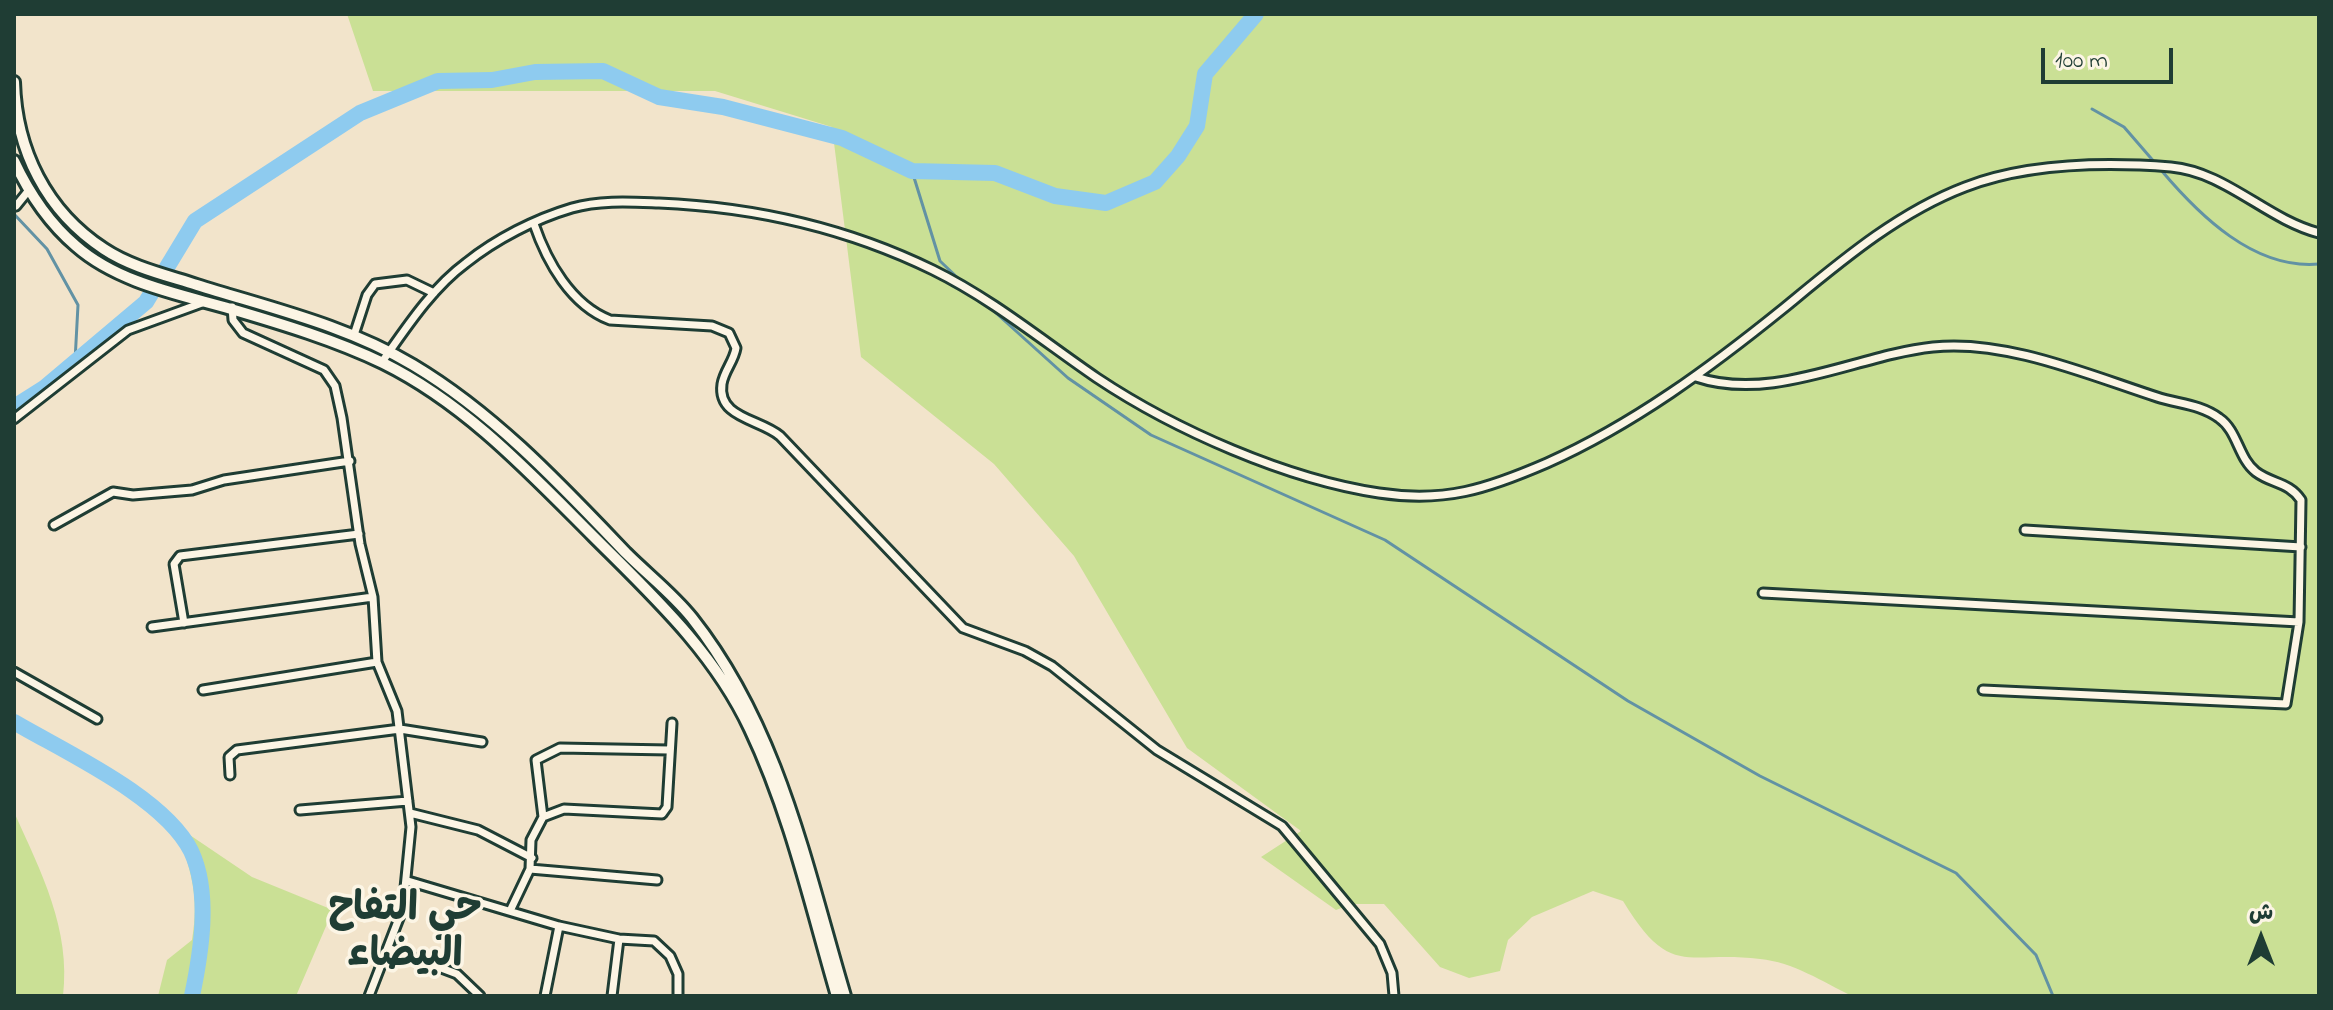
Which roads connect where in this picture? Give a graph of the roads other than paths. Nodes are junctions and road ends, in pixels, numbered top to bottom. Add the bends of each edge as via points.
1 (14, 82) edge
2 (14, 161) edge
3 (29, 190) junction
4 (16, 206) dead end
5 (534, 224) junction
6 (2319, 233) edge
7 (434, 293) junction
8 (236, 297) junction
9 (205, 302) junction
10 (231, 309) junction
11 (354, 335) junction
12 (389, 352) junction
13 (382, 362) junction
14 (1696, 377) junction
15 (14, 419) edge
16 (350, 461) junction
17 (54, 525) dead end
18 (2025, 530) dead end
19 (359, 534) junction
20 (2301, 547) junction
21 (1763, 593) dead end
22 (373, 597) junction
23 (2299, 622) junction
24 (184, 623) junction
25 (152, 627) dead end
26 (377, 662) junction
27 (14, 672) edge
28 (203, 690) dead end
29 (1983, 690) dead end
30 (97, 719) dead end
31 (672, 723) dead end
32 (400, 729) junction
33 (482, 742) dead end
34 (669, 750) junction
35 (230, 775) dead end
36 (408, 801) junction
37 (300, 810) dead end
38 (410, 813) junction
39 (543, 817) junction
40 (532, 858) junction
41 (530, 869) junction
42 (657, 880) dead end
43 (408, 881) junction
44 (510, 911) junction
45 (559, 926) junction
46 (619, 939) junction
47 (388, 948) junction
48 (369, 996) edge
49 (480, 996) edge
50 (545, 996) edge
51 (612, 996) edge
52 (678, 996) edge
53 (837, 996) edge
54 (845, 996) edge
55 (1394, 996) edge

1 - 8 main road via 19,132 40,183 70,222 105,250
2 - 3 main road
3 - 4 street
3 - 9 main road via 76,247 141,283
5 - 7 street via 466,262
5 - 14 street via 598,203 680,204 793,218 932,269 986,299 1102,381 1196,433 1269,462 1374,492 1453,496 1496,485 1609,432
5 - 55 street via 545,256 595,314 610,320 712,326 729,333 736,348 722,386 731,412 767,425 780,436 963,628 1052,666 1157,750 1282,826 1380,944 1392,973
6 - 14 street via 2196,171 2119,165 1996,177 1891,225
7 - 11 street via 407,280 375,284
7 - 12 street
8 - 10 street
8 - 11 main road
9 - 10 main road
9 - 15 street via 128,330
10 - 13 main road
10 - 16 street via 243,333 311,362 331,377
11 - 12 main road
12 - 13 street
12 - 54 main road via 485,415 691,618 741,692 774,761
13 - 53 main road via 462,412 511,455 703,653 735,700 768,773
14 - 20 street via 1713,383 1766,381 1936,346 1985,349 2079,369 2194,405 2223,421 2249,465 2290,487 2301,500
16 - 17 street via 224,480 192,490 113,492
16 - 19 street
18 - 20 street
19 - 22 street
19 - 24 street via 180,556 174,564
20 - 23 street
21 - 23 street
22 - 24 street
22 - 26 street
23 - 29 street via 2286,704
24 - 25 street
26 - 28 street
26 - 32 street
27 - 30 street
31 - 34 street
32 - 33 street
32 - 35 street via 237,750 229,757
32 - 36 street
34 - 39 street via 667,807 662,814 564,809
34 - 39 street via 560,748 536,760
36 - 37 street
36 - 38 street
38 - 40 street via 478,830
38 - 43 street
39 - 40 street via 531,840
40 - 41 street
41 - 42 street
41 - 44 street
43 - 44 street
43 - 47 street
44 - 45 street
45 - 46 street
45 - 50 street
46 - 51 street
46 - 52 street via 661,945 678,974
47 - 48 street
47 - 49 street via 457,974

